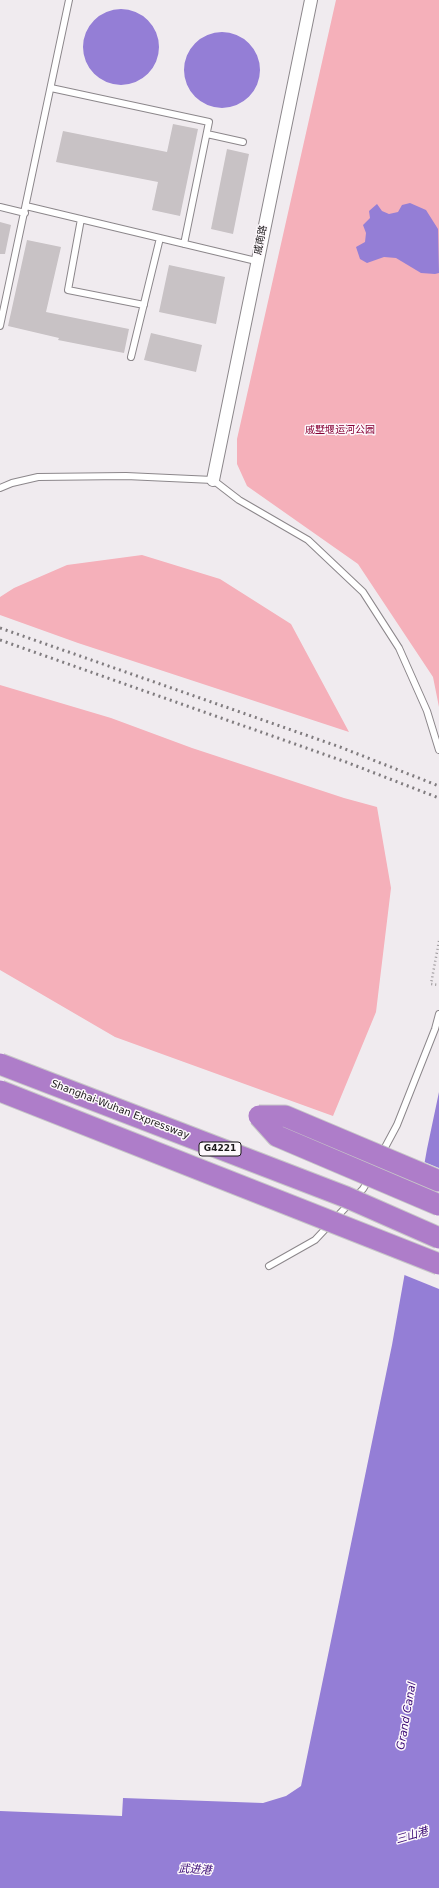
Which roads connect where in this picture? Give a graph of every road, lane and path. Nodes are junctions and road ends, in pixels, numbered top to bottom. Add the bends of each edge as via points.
1 (69, 0) edge
2 (311, 0) edge
3 (51, 88) junction
4 (206, 134) junction
5 (243, 142) dead end
6 (0, 207) edge
7 (26, 209) junction
8 (81, 219) junction
9 (160, 238) junction
10 (184, 244) junction
11 (256, 261) junction
12 (144, 305) junction
13 (0, 326) edge
14 (131, 358) dead end
15 (213, 480) junction
16 (0, 488) edge
17 (439, 750) edge
18 (439, 941) edge
19 (439, 985) edge
20 (439, 1014) edge
21 (0, 1064) edge
22 (0, 1091) edge
23 (376, 1164) dead end
24 (373, 1170) dead end
25 (439, 1181) edge
26 (439, 1205) edge
27 (439, 1238) edge
28 (439, 1264) edge
29 (269, 1266) dead end

1 - 3 lane
2 - 11 street, 戚南路
3 - 4 lane via 209,122
3 - 7 lane
4 - 5 lane
4 - 10 lane
6 - 7 lane
7 - 8 lane
7 - 13 lane
8 - 9 lane
8 - 12 lane via 68,290
9 - 10 lane
9 - 12 lane
10 - 11 lane
11 - 15 street, 戚南路
12 - 14 lane
15 - 16 lane via 126,476 38,477
15 - 17 lane via 239,500 308,540 363,592 399,648 427,711
18 - 19 path via 431,984
20 - 23 lane via 397,1125
21 - 27 highway, Shanghai-Wuhan Expressway / G4221, bridge via 346,1197
22 - 28 highway, G4221, bridge
24 - 29 lane via 363,1189 315,1240
25 - 26 highway, bridge via 285,1116 259,1116 277,1136

